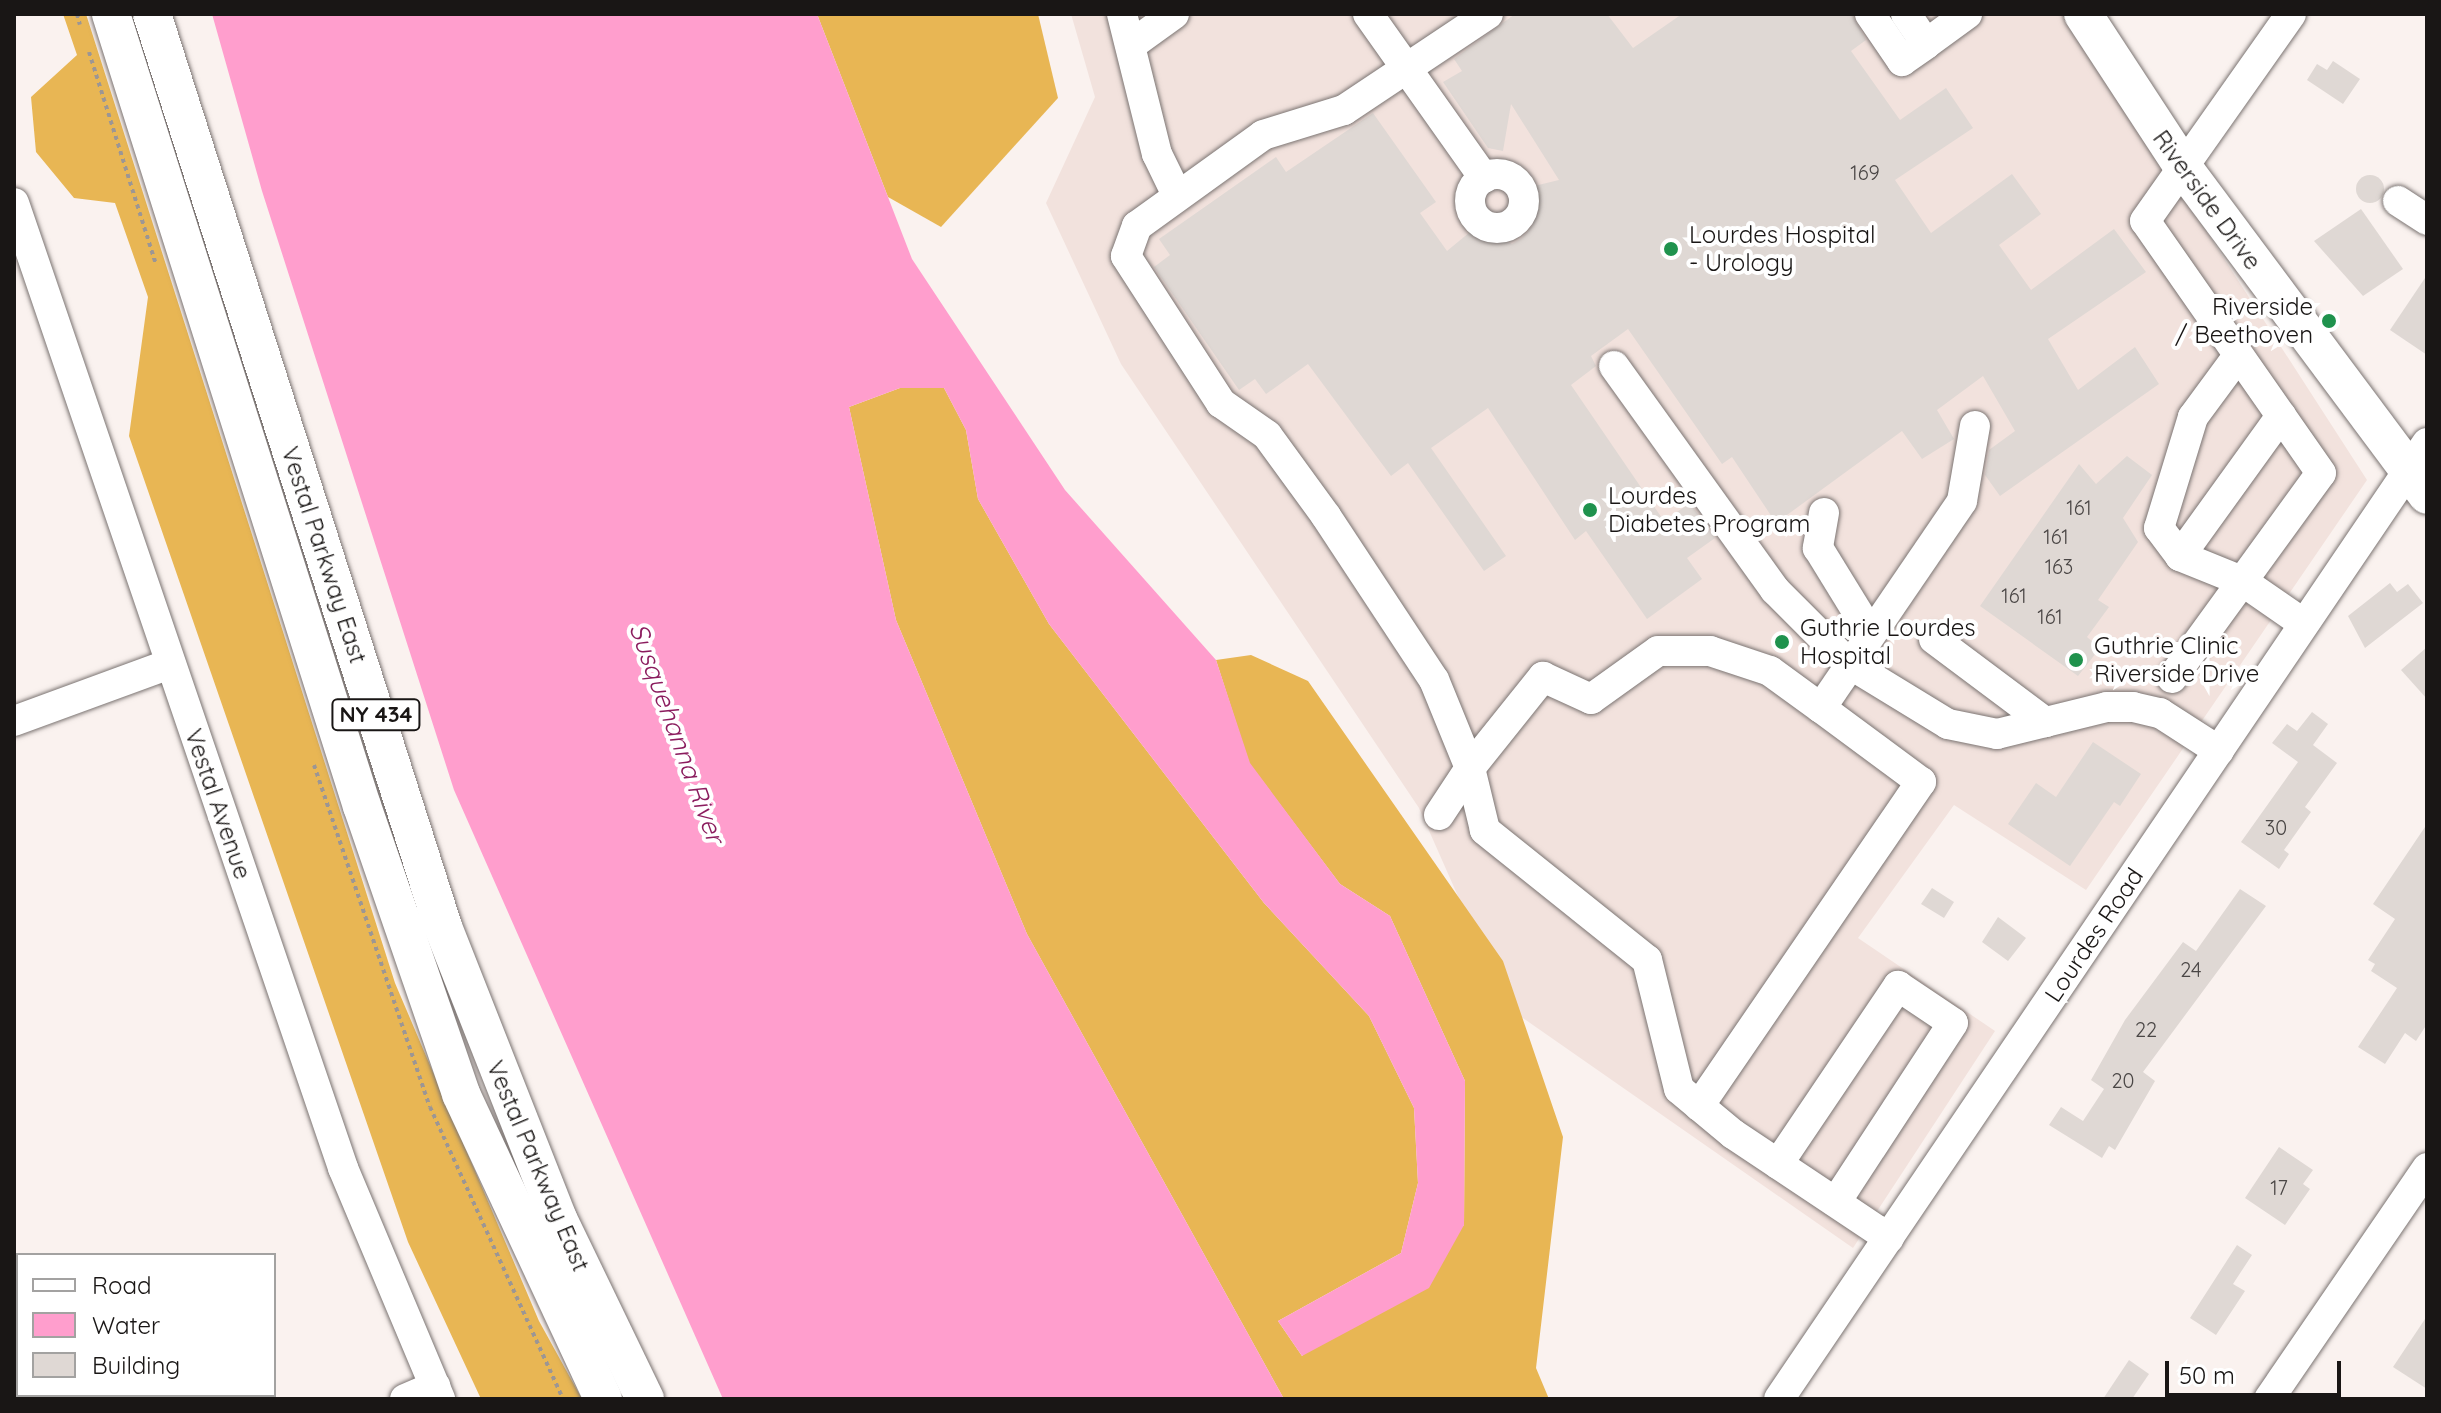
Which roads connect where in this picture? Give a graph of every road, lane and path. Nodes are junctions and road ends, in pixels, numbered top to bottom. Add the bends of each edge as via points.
1 (111, 14) edge
2 (152, 14) edge
3 (1122, 14) edge
4 (1174, 14) edge
5 (1368, 14) edge
6 (1488, 14) edge
7 (1870, 14) edge
8 (1906, 14) edge
9 (1967, 14) edge
10 (2083, 14) edge
11 (2291, 14) edge
12 (1926, 44) junction
13 (1131, 45) junction
14 (1407, 70) junction
15 (2185, 170) junction
16 (1484, 178) dead end
17 (1176, 193) junction
18 (2398, 201) dead end
19 (14, 203) edge
20 (2427, 220) edge
21 (2238, 356) junction
22 (1614, 366) dead end
23 (2281, 416) junction
24 (1975, 426) dead end
25 (2420, 470) edge
26 (1824, 513) dead end
27 (2180, 556) junction
28 (2242, 581) junction
29 (2304, 624) junction
30 (1869, 631) junction
31 (1934, 639) dead end
32 (1848, 663) junction
33 (170, 664) junction
34 (2172, 678) dead end
35 (1821, 708) junction
36 (14, 721) edge
37 (2045, 722) junction
38 (2219, 751) junction
39 (1470, 768) junction
40 (1439, 815) dead end
41 (1699, 1106) junction
42 (1778, 1164) junction
43 (2427, 1168) edge
44 (1836, 1202) junction
45 (1889, 1238) junction
46 (438, 1393) edge
47 (405, 1399) edge
48 (603, 1399) edge
49 (645, 1399) edge
50 (1779, 1399) edge
51 (2269, 1399) edge

1 - 48 main road, Vestal Parkway East / NY 434 via 362,806 461,1094
2 - 49 main road, Vestal Parkway East / NY 434 via 443,927 558,1219
3 - 13 street
4 - 13 street
5 - 14 street
6 - 14 street
7 - 12 street via 1902,61
8 - 12 street
9 - 12 street
10 - 15 main road, Riverside Drive
11 - 15 street
13 - 17 street via 1157,154
14 - 16 street
14 - 17 street via 1327,119 1263,135
15 - 21 street via 2145,221
15 - 25 main road, Riverside Drive
17 - 39 street via 1137,226 1126,256 1186,333 1221,403 1267,435 1403,627 1434,680
18 - 20 street
19 - 33 street, Vestal Avenue
21 - 23 street
21 - 27 street via 2193,417 2160,519 2162,537
22 - 32 street via 1775,590
23 - 27 street
23 - 28 street via 2321,473
24 - 30 street via 1962,501
25 - 29 street, Lourdes Road
26 - 30 street via 1818,548
27 - 28 street
28 - 29 street
28 - 34 street
29 - 38 street, Lourdes Road
30 - 32 street
31 - 37 street
32 - 35 street
32 - 37 street via 1948,724 1997,734
33 - 36 street
33 - 46 street, Vestal Avenue via 343,1168
35 - 39 street via 1770,671 1710,651 1658,651 1591,699 1543,677
35 - 41 street via 1921,782
37 - 38 street via 2133,707 2160,713
38 - 45 street, Lourdes Road
39 - 40 street
39 - 41 street via 1485,830 1647,960 1679,1089
41 - 42 street
42 - 44 street
42 - 44 street via 1898,986 1953,1023
43 - 51 street
44 - 45 street
45 - 50 street, Lourdes Road
46 - 47 street

